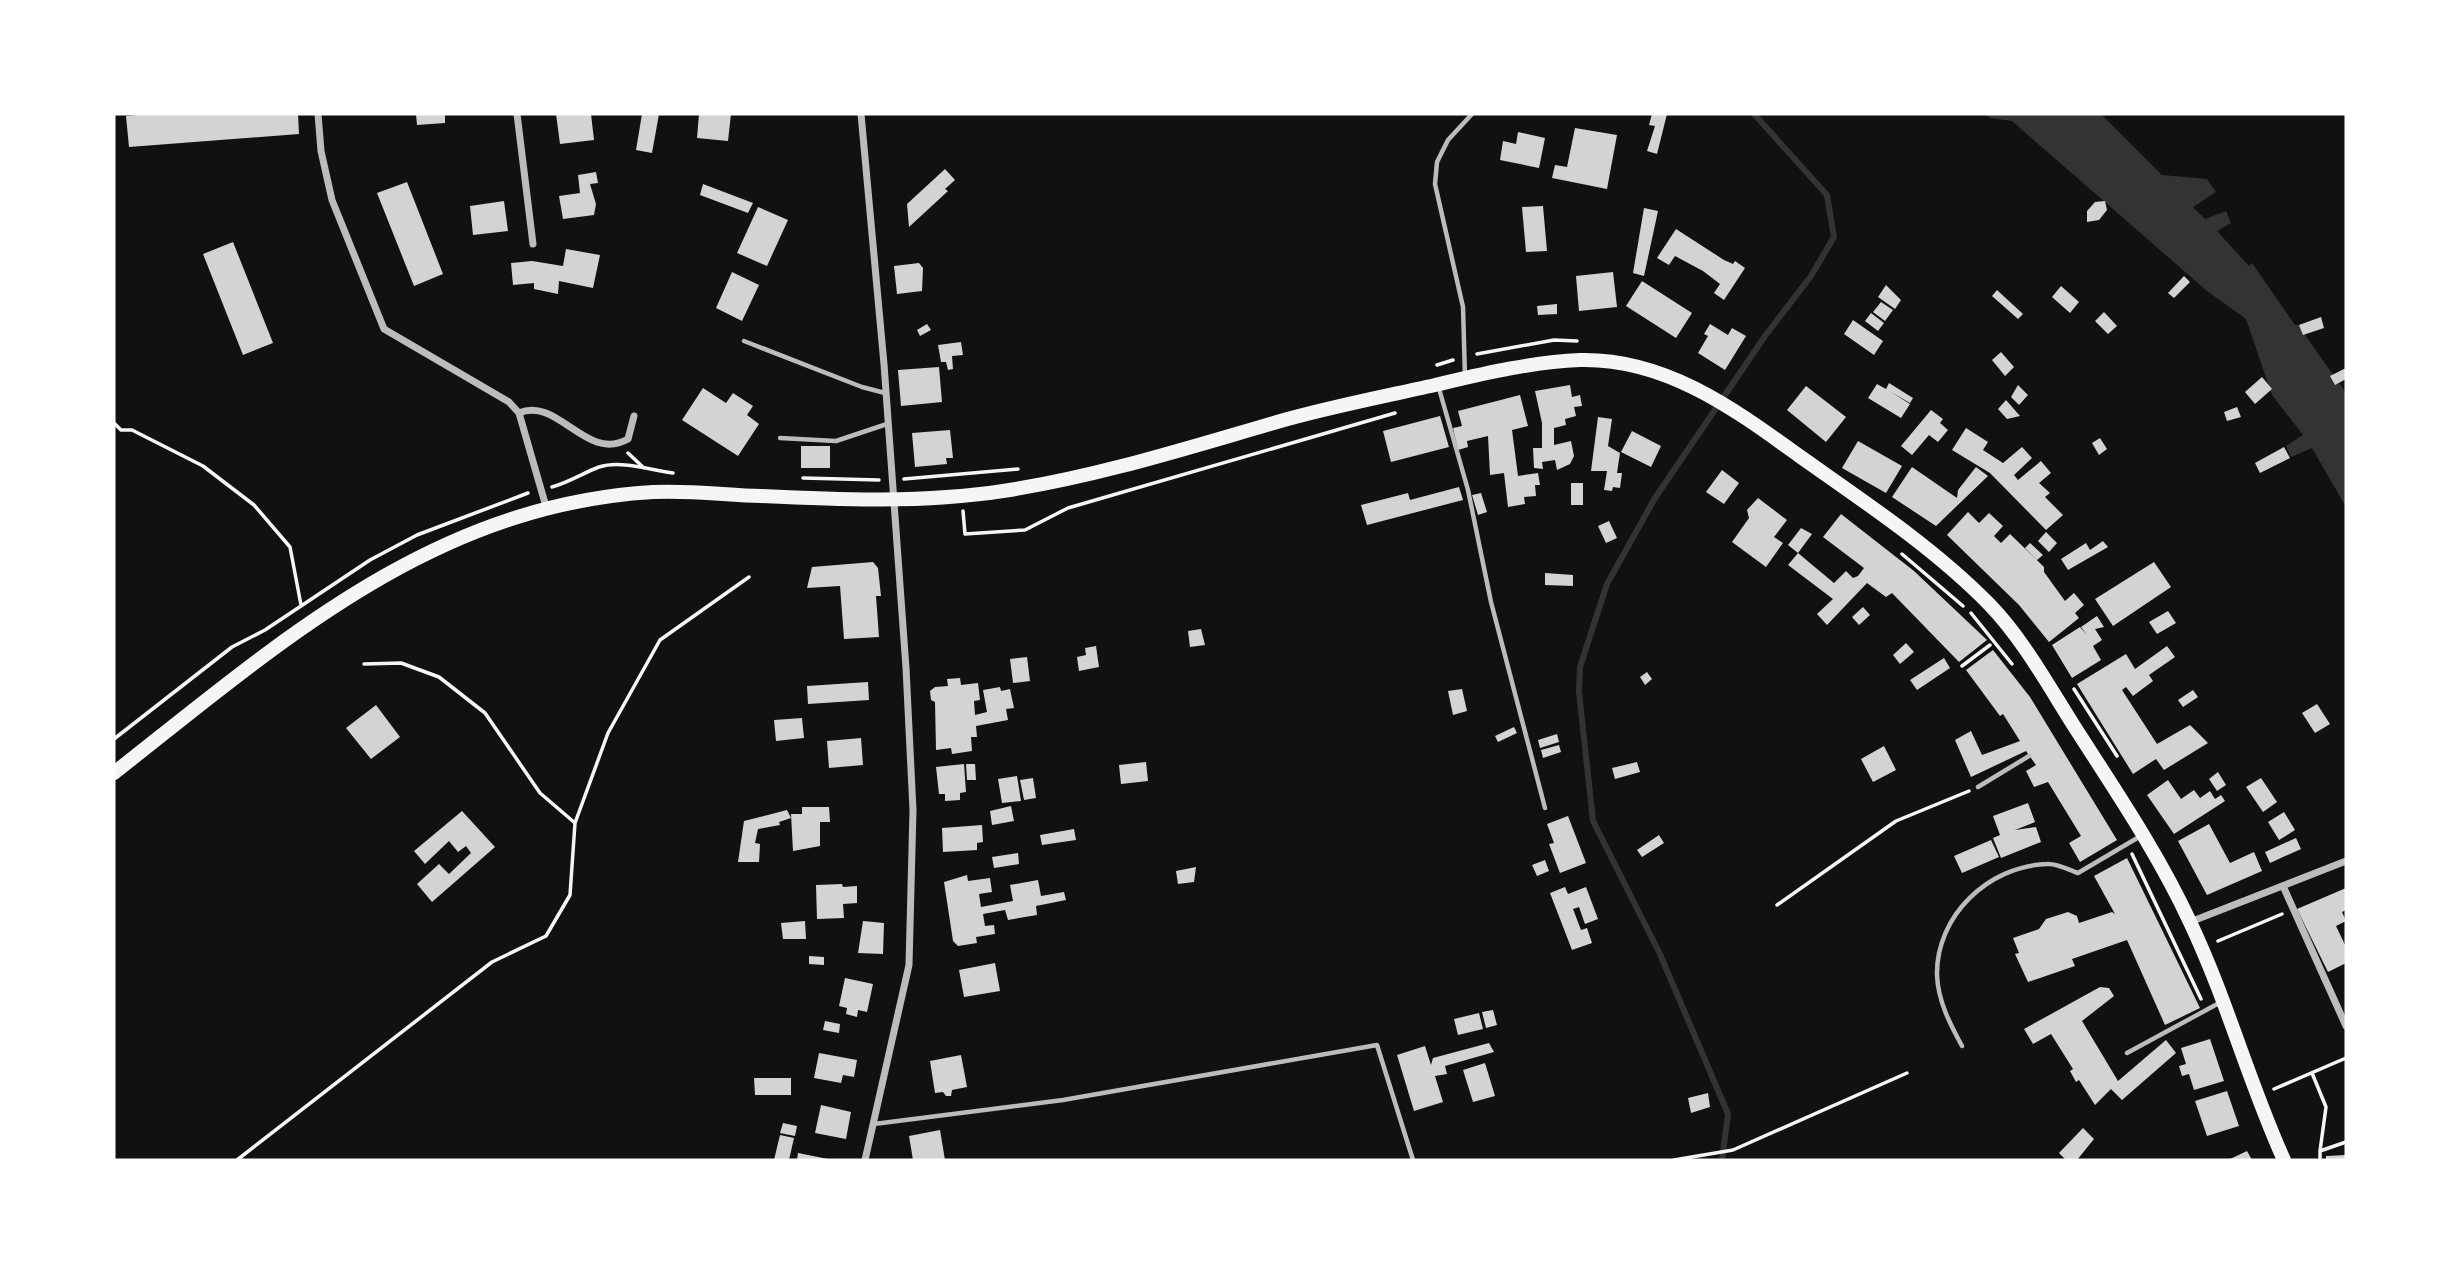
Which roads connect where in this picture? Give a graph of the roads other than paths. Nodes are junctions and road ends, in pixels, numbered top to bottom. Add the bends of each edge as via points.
1 (318, 114) edge
2 (517, 114) edge
3 (862, 114) edge
4 (1472, 114) edge
5 (533, 244) dead end
6 (744, 341) dead end
7 (1465, 378) junction
8 (1438, 385) junction
9 (885, 393) junction
10 (519, 413) junction
11 (634, 416) dead end
12 (887, 424) junction
13 (780, 438) dead end
14 (893, 499) junction
15 (547, 510) junction
16 (2029, 755) dead end
17 (114, 773) edge
18 (1978, 787) road end
19 (1545, 808) dead end
20 (2143, 835) junction
21 (2346, 860) edge
22 (2283, 886) junction
23 (2190, 922) junction
24 (2223, 1001) junction
25 (2346, 1026) edge
26 (1962, 1046) dead end
27 (2127, 1053) dead end
28 (874, 1124) junction
29 (865, 1160) edge
30 (1413, 1160) edge
31 (2284, 1160) edge

1 - 10 street via 332,200 384,329 509,402
2 - 5 street
3 - 9 street
4 - 7 lane via 1448,140 1437,162 1435,184 1463,307
6 - 9 lane
7 - 8 main road
7 - 20 main road via 1552,362 1616,361 1650,369 1704,393 1752,422 1917,542 1991,606 2030,657
8 - 14 main road via 1328,409 1076,477 998,492
8 - 19 lane
9 - 12 street
10 - 11 street via 529,409 545,412 589,440 606,445 628,439
10 - 15 street
12 - 13 lane via 836,441
12 - 14 street
14 - 15 main road via 657,492
14 - 28 street via 913,810 909,965
15 - 17 main road via 469,532 427,551 326,613
16 - 18 lane
20 - 23 main road
20 - 26 lane via 2078,873 2050,863 2021,868 1984,886 1956,913 1944,931 1937,975 1948,1021
21 - 22 street
22 - 23 street
22 - 25 street
23 - 24 main road
24 - 27 lane
24 - 31 main road via 2256,1097
28 - 29 street
28 - 30 lane via 1063,1100 1377,1045

